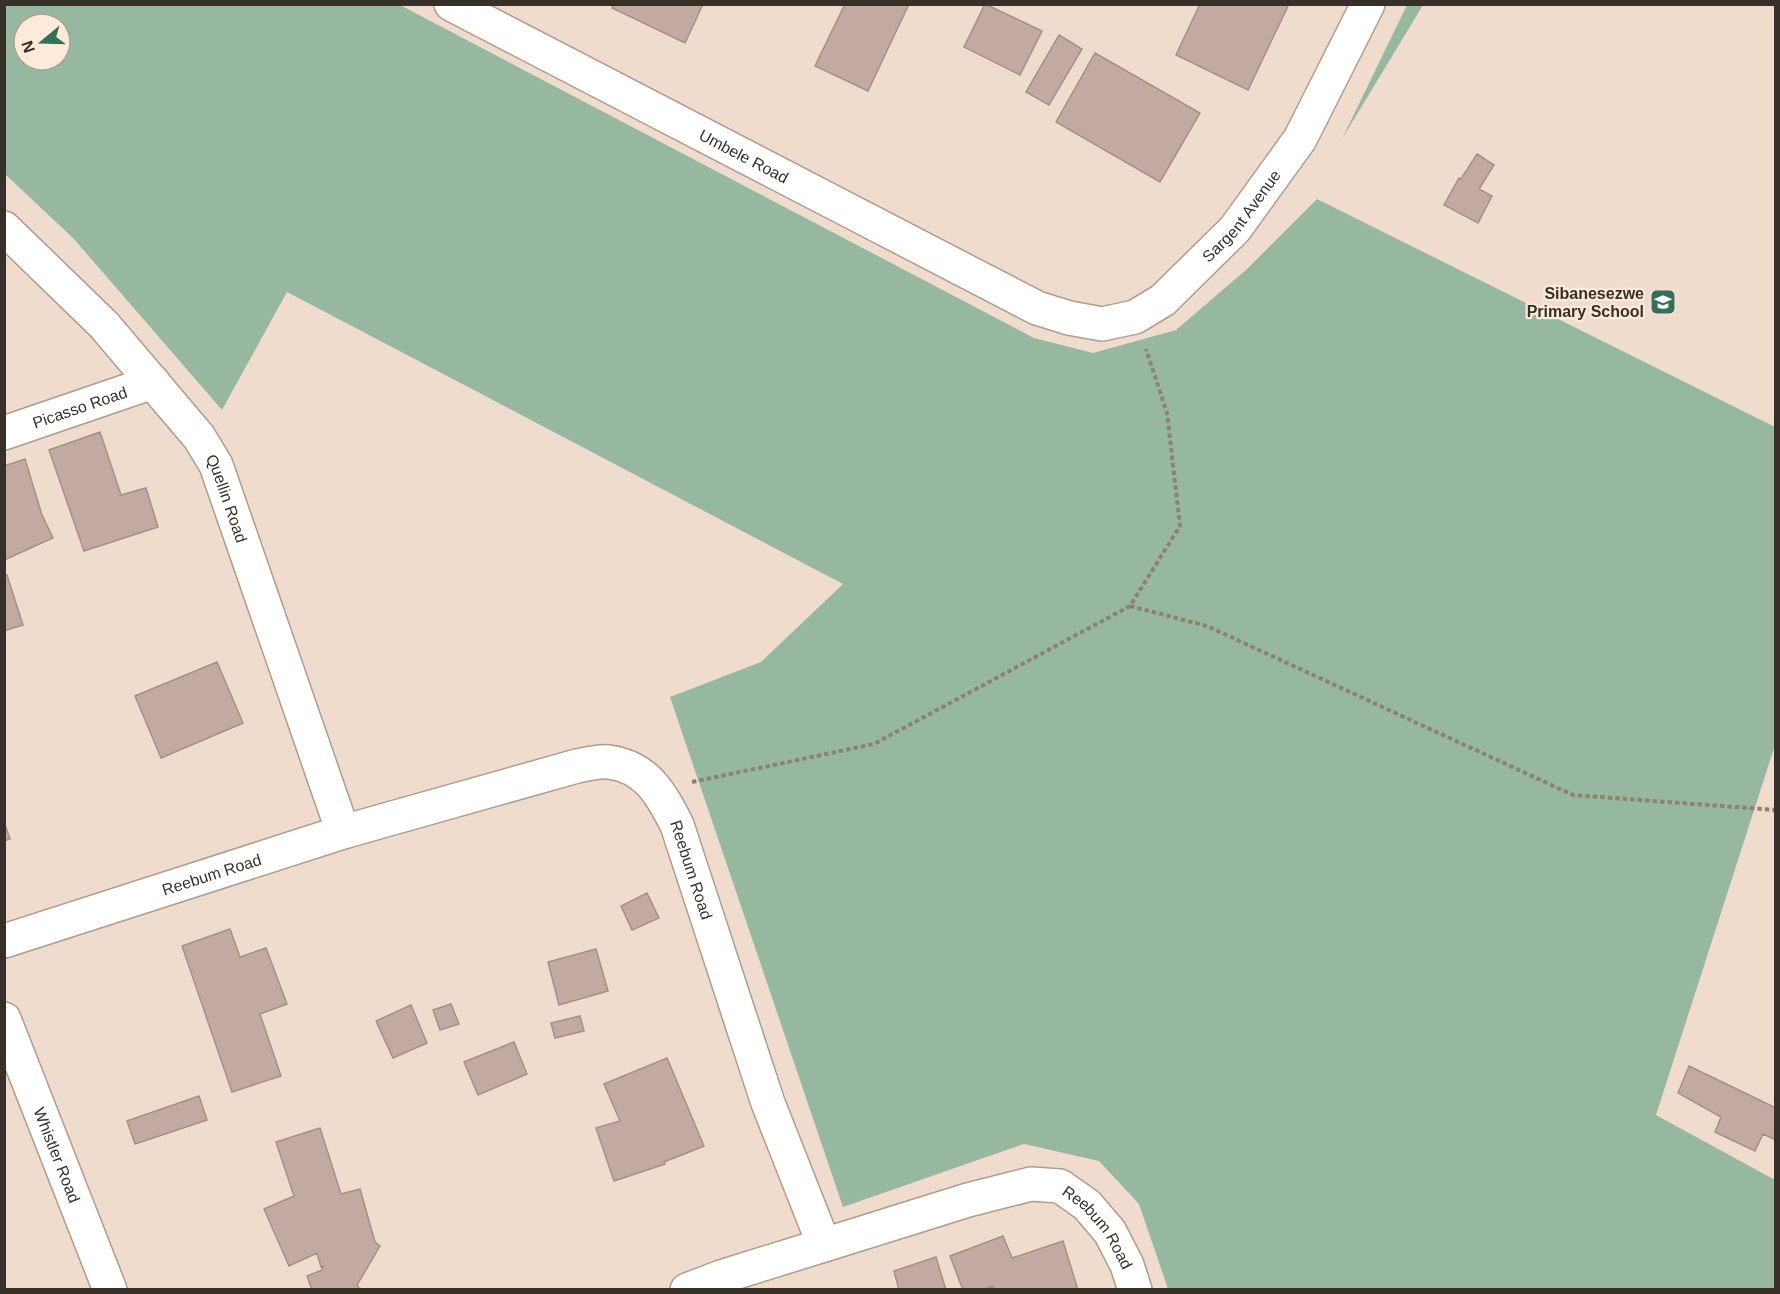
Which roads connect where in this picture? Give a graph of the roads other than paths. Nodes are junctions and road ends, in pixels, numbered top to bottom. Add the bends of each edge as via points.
1 (451, 4) edge
2 (1368, 4) edge
3 (4, 228) edge
4 (1037, 308) joint
5 (153, 382) junction
6 (4, 433) edge
7 (342, 832) junction
8 (4, 941) edge
9 (4, 1019) edge
10 (824, 1245) junction
11 (110, 1290) edge
12 (687, 1290) edge
13 (1135, 1290) edge

1 - 4 street, Umbele Road
2 - 4 street, Sargent Avenue via 1300,139 1235,229 1163,300 1136,317 1102,324
3 - 5 street, Quellin Road via 104,325
5 - 6 street, Picasso Road
5 - 7 street, Quellin Road via 199,437 216,465
7 - 8 street, Reebum Road
7 - 10 street, Reebum Road via 577,766 607,762 631,767 658,790 677,825 768,1102
9 - 11 street, Whistler Road
10 - 12 street
10 - 13 street, Reebum Road via 1031,1184 1060,1186 1087,1204 1110,1232

